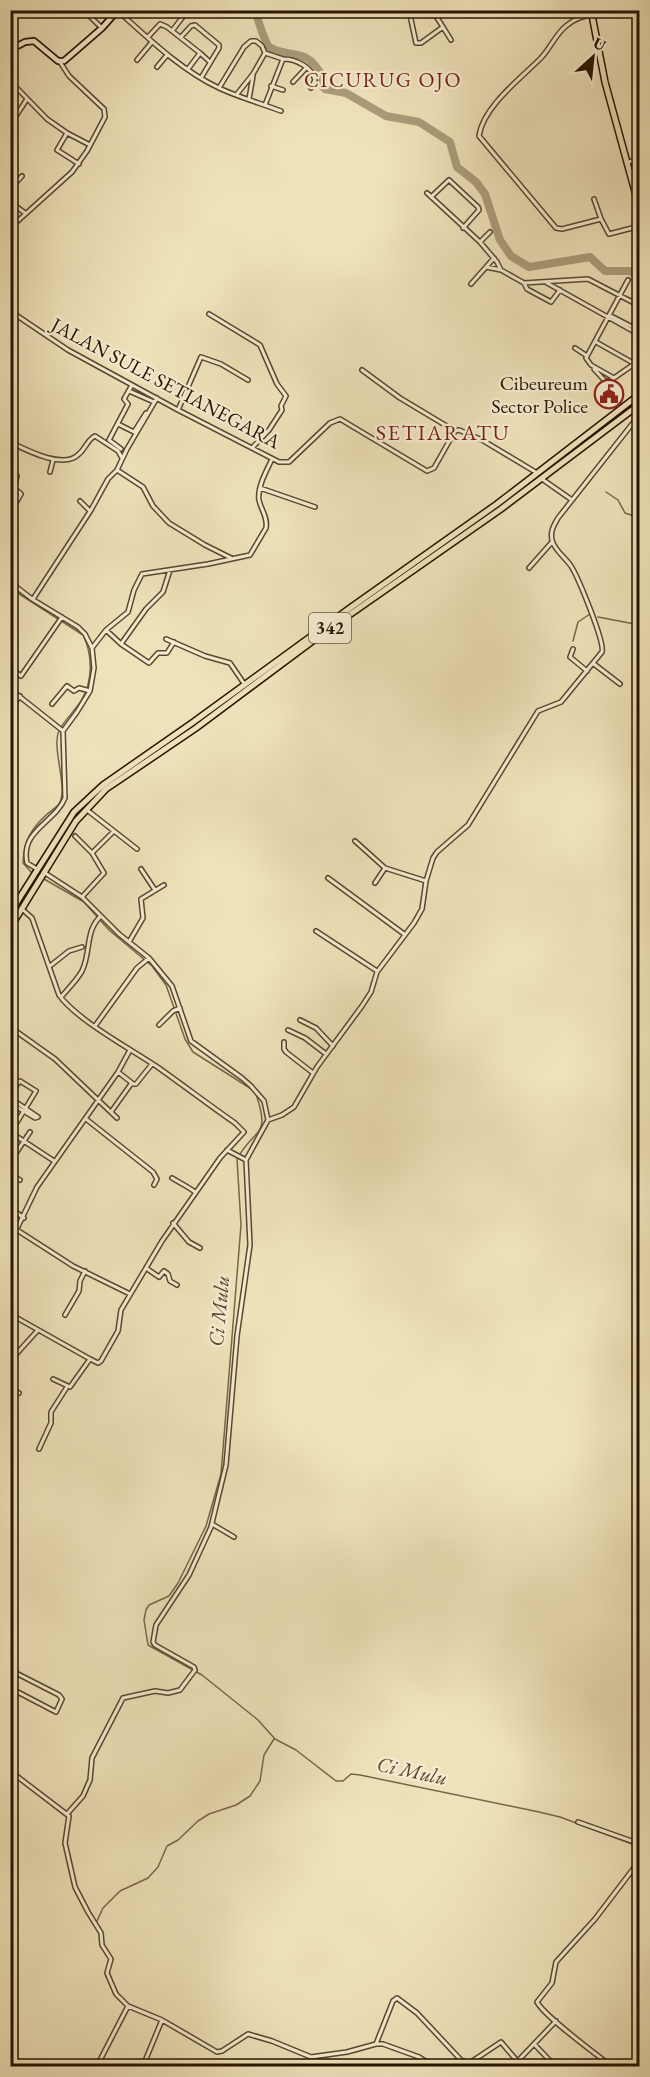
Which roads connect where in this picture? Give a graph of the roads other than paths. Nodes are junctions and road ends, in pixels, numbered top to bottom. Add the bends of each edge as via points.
1 (83, 10) edge
2 (188, 10) edge
3 (413, 10) edge
4 (432, 10) edge
5 (118, 11) edge
6 (591, 13) edge
7 (442, 27) junction
8 (102, 28) junction
9 (172, 31) junction
10 (181, 37) junction
11 (148, 38) junction
12 (451, 40) dead end
13 (152, 42) junction
14 (10, 50) edge
15 (200, 53) junction
16 (265, 53) junction
17 (167, 55) junction
18 (283, 59) junction
19 (137, 60) dead end
20 (60, 62) junction
21 (211, 62) junction
22 (157, 68) dead end
23 (188, 69) junction
24 (306, 69) junction
25 (253, 74) junction
26 (201, 78) junction
27 (10, 81) edge
28 (292, 82) dead end
29 (271, 86) junction
30 (219, 88) junction
31 (312, 88) dead end
32 (283, 90) dead end
33 (237, 95) junction
34 (27, 99) junction
35 (249, 99) junction
36 (265, 105) junction
37 (280, 111) dead end
38 (11, 123) edge
39 (67, 133) junction
40 (90, 145) junction
41 (639, 159) edge
42 (627, 163) junction
43 (79, 164) junction
44 (22, 176) dead end
45 (10, 189) edge
46 (427, 193) dead end
47 (431, 197) junction
48 (594, 199) dead end
49 (10, 202) edge
50 (639, 210) edge
51 (26, 213) junction
52 (601, 219) junction
53 (639, 226) edge
54 (10, 228) edge
55 (463, 228) junction
56 (490, 232) dead end
57 (480, 242) junction
58 (494, 258) junction
59 (486, 267) junction
60 (501, 270) junction
61 (628, 280) dead end
62 (546, 282) junction
63 (471, 284) dead end
64 (524, 284) junction
65 (560, 290) junction
66 (620, 295) junction
67 (639, 306) edge
68 (10, 311) edge
69 (209, 314) dead end
70 (609, 316) junction
71 (639, 331) edge
72 (639, 335) edge
73 (596, 342) junction
74 (575, 348) dead end
75 (587, 356) junction
76 (639, 360) edge
77 (635, 363) junction
78 (591, 365) junction
79 (362, 370) dead end
80 (614, 378) junction
81 (248, 380) dead end
82 (132, 385) junction
83 (129, 391) junction
84 (639, 394) edge
85 (157, 398) junction
86 (154, 402) dead end
87 (639, 404) edge
88 (178, 410) junction
89 (146, 413) dead end
90 (639, 416) edge
91 (118, 424) junction
92 (455, 432) junction
93 (10, 442) edge
94 (578, 446) junction
95 (252, 448) junction
96 (121, 449) dead end
97 (122, 458) junction
98 (272, 459) junction
99 (53, 460) junction
100 (13, 468) dead end
101 (117, 470) junction
102 (50, 472) dead end
103 (539, 475) junction
104 (260, 488) junction
105 (572, 500) junction
106 (80, 501) dead end
107 (315, 507) dead end
108 (499, 507) junction
109 (90, 511) junction
110 (10, 513) edge
111 (552, 542) junction
112 (233, 559) junction
113 (529, 567) dead end
114 (170, 570) junction
115 (10, 582) edge
116 (32, 599) junction
117 (61, 617) junction
118 (106, 630) junction
119 (166, 639) dead end
120 (174, 642) junction
121 (121, 644) junction
122 (92, 648) junction
123 (573, 649) dead end
124 (594, 664) junction
125 (587, 671) junction
126 (10, 682) edge
127 (620, 684) dead end
128 (244, 685) junction
129 (10, 688) edge
130 (89, 691) junction
131 (235, 694) junction
132 (20, 696) junction
133 (52, 704) dead end
134 (10, 709) edge
135 (63, 731) junction
136 (86, 809) junction
137 (114, 832) junction
138 (75, 836) dead end
139 (355, 841) dead end
140 (54, 849) junction
141 (137, 849) dead end
142 (92, 853) junction
143 (385, 868) junction
144 (141, 869) dead end
145 (40, 871) junction
146 (328, 878) dead end
147 (426, 880) junction
148 (375, 883) dead end
149 (164, 885) dead end
150 (155, 890) junction
151 (82, 897) junction
152 (22, 909) junction
153 (10, 914) edge
154 (99, 918) junction
155 (10, 928) edge
156 (316, 931) dead end
157 (404, 934) junction
158 (131, 943) junction
159 (82, 947) dead end
160 (148, 959) junction
161 (50, 966) junction
162 (377, 972) junction
163 (61, 997) junction
164 (176, 1010) junction
165 (300, 1020) dead end
166 (159, 1024) dead end
167 (95, 1026) junction
168 (10, 1027) edge
169 (288, 1030) dead end
170 (284, 1042) dead end
171 (333, 1046) junction
172 (130, 1050) junction
173 (326, 1054) junction
174 (152, 1064) junction
175 (118, 1072) junction
176 (313, 1073) junction
177 (132, 1083) junction
178 (10, 1093) edge
179 (10, 1098) edge
180 (97, 1101) junction
181 (10, 1103) edge
182 (25, 1110) junction
183 (111, 1113) junction
184 (117, 1118) dead end
185 (86, 1119) junction
186 (268, 1120) junction
187 (11, 1132) edge
188 (30, 1132) dead end
189 (24, 1141) junction
190 (227, 1150) junction
191 (246, 1160) junction
192 (54, 1161) junction
193 (10, 1162) edge
194 (10, 1174) edge
195 (172, 1178) dead end
196 (20, 1180) dead end
197 (154, 1185) dead end
198 (195, 1192) junction
199 (10, 1208) edge
200 (24, 1218) junction
201 (173, 1223) junction
202 (17, 1230) junction
203 (10, 1243) edge
204 (200, 1248) dead end
205 (146, 1268) junction
206 (85, 1271) junction
207 (177, 1284) dead end
208 (131, 1294) junction
209 (10, 1314) edge
210 (65, 1315) dead end
211 (38, 1330) junction
212 (90, 1359) junction
213 (10, 1361) edge
214 (52, 1379) dead end
215 (67, 1387) junction
216 (10, 1388) edge
217 (19, 1393) dead end
218 (39, 1449) dead end
219 (212, 1524) junction
220 (234, 1537) dead end
221 (10, 1670) edge
222 (10, 1688) edge
223 (10, 1771) edge
224 (67, 1814) junction
225 (578, 1822) dead end
226 (639, 1844) edge
227 (639, 1860) edge
228 (128, 2006) junction
229 (162, 2020) junction
230 (556, 2021) junction
231 (376, 2044) junction
232 (535, 2044) junction
233 (459, 2058) junction
234 (518, 2062) junction
235 (468, 2064) junction
236 (608, 2066) edge
237 (97, 2067) edge
238 (143, 2067) edge
239 (433, 2067) edge
240 (452, 2067) edge
241 (475, 2067) edge
242 (513, 2067) edge
243 (555, 2067) edge

1 - 8 street
2 - 9 street
3 - 7 street via 410,15 417,43
4 - 7 street
5 - 8 street
5 - 11 street
6 - 42 main road
6 - 52 street via 565,27 541,59 502,96 479,132 481,140 556,228
7 - 12 street
8 - 20 street
9 - 10 street
9 - 11 street via 160,24
10 - 15 street
10 - 21 street via 194,25 217,42 219,47
11 - 13 street
13 - 17 street
13 - 19 street
14 - 20 street via 34,41
15 - 21 street
15 - 23 street
16 - 18 street
16 - 25 street
16 - 30 street via 259,42 250,42
17 - 22 street
17 - 23 street
18 - 24 street via 294,60
18 - 29 street
20 - 40 street via 106,112
21 - 26 street
23 - 26 street
24 - 28 street
24 - 31 street via 315,78
25 - 33 street
25 - 35 street
26 - 30 street
27 - 34 street
29 - 32 street
29 - 36 street
30 - 33 street
33 - 35 street
34 - 38 street
34 - 39 street
35 - 36 street
36 - 37 street
39 - 40 street
39 - 43 street via 57,150
40 - 43 street
41 - 42 street
42 - 50 main road
43 - 51 street
44 - 45 street
46 - 47 street
47 - 55 street
47 - 55 street via 449,180 478,207
48 - 52 street
49 - 51 street
51 - 54 street
52 - 53 street via 609,234
55 - 57 street
56 - 57 street
57 - 58 street
58 - 59 street
58 - 60 street
59 - 60 street
59 - 63 street
60 - 64 street
61 - 66 street
62 - 64 street
62 - 65 street
62 - 66 street via 588,279
64 - 65 street via 551,302
65 - 70 street
66 - 67 street
66 - 70 street
68 - 82 street, JALAN SULE SETIANEGARA via 56,343
69 - 95 street via 260,345 286,396 278,418
70 - 71 street
70 - 72 street
70 - 73 street
73 - 75 street
73 - 77 street
74 - 75 street
75 - 78 street
76 - 77 street
77 - 80 street
78 - 80 street
78 - 80 street via 605,381
79 - 92 street
81 - 88 street via 201,357
82 - 83 street
82 - 85 street, JALAN SULE SETIANEGARA
83 - 86 street
83 - 91 street via 124,399 128,404
84 - 94 main road, 342
85 - 88 street, JALAN SULE SETIANEGARA
85 - 97 street
87 - 94 main road, 342
88 - 95 street, JALAN SULE SETIANEGARA
89 - 91 street via 134,432
90 - 105 street
91 - 96 street via 109,440
92 - 98 street, JALAN SULE SETIANEGARA via 429,471 340,419 330,423 289,462
92 - 103 street via 469,433
93 - 99 street
94 - 103 main road, 342
95 - 98 street, JALAN SULE SETIANEGARA
97 - 99 street via 95,436 78,456
97 - 101 street
98 - 104 street
99 - 102 street
100 - 110 street via 17,476 14,488 21,494
101 - 109 street
101 - 112 street via 143,487 153,506 169,523
103 - 105 street
103 - 108 main road, 342
104 - 107 street
104 - 112 street via 266,528 250,555
105 - 111 street via 553,528
106 - 109 street
108 - 128 main road, 342
108 - 131 main road, 342
109 - 116 street
111 - 113 street
111 - 124 street via 572,567 594,619 603,647
112 - 114 street
114 - 118 street via 142,574 128,612
114 - 121 street via 163,592
115 - 116 street
116 - 117 street
117 - 122 street via 82,631
117 - 126 street via 21,676 17,673
118 - 121 street
118 - 122 street
119 - 120 street
120 - 121 street via 167,653 158,653 149,663
120 - 128 street via 230,663
122 - 130 street via 94,668
123 - 125 street via 570,657
124 - 125 street
124 - 127 street
125 - 147 street via 561,702 538,711 468,825 437,852
128 - 131 main road, 342
129 - 132 street
130 - 133 street via 67,687
130 - 135 street
131 - 136 main road, 342 via 196,728 106,789
131 - 140 main road, 342 via 94,792 74,812
132 - 134 street
132 - 135 street
135 - 145 street via 65,798 27,844 27,863
136 - 137 street
136 - 140 main road, 342
137 - 141 street
137 - 142 street
138 - 142 street
139 - 143 street
140 - 145 main road, 342
142 - 151 street via 104,873
143 - 147 street
143 - 148 street
144 - 150 street
145 - 151 street
145 - 152 main road, 342
145 - 153 main road, 342
146 - 157 street
147 - 157 street via 422,909
149 - 150 street
150 - 158 street via 140,901 143,916
151 - 154 street
152 - 155 main road, 342
152 - 161 street via 33,921
154 - 158 street
154 - 163 street via 91,932 84,968
156 - 162 street
157 - 162 street
158 - 160 street
159 - 161 street via 69,951
160 - 164 street via 172,986
160 - 167 street
161 - 163 street
162 - 171 street via 371,992
163 - 167 street
164 - 166 street
164 - 186 street via 191,1041 242,1077 264,1101
165 - 171 street via 316,1028
167 - 172 street
168 - 180 street via 54,1059
169 - 173 street
170 - 176 street via 286,1052
171 - 173 street
172 - 174 street
172 - 175 street
173 - 176 street
174 - 177 street via 136,1084
174 - 190 street via 242,1129 243,1134
175 - 177 street
175 - 180 street
176 - 186 street via 294,1107
177 - 183 street
178 - 182 street via 20,1081 36,1090
179 - 182 street
180 - 183 street
180 - 185 street
181 - 182 street
182 - 187 street
183 - 184 street
185 - 192 street
185 - 197 street via 153,1172 157,1179
186 - 191 street
187 - 189 street
188 - 189 street
189 - 192 street
189 - 193 street
190 - 191 street
190 - 198 street
191 - 219 street via 250,1245 237,1336 227,1459
192 - 200 street via 30,1200
194 - 196 street
195 - 198 street
198 - 201 street
199 - 200 street
200 - 202 street
201 - 204 street via 189,1242
201 - 205 street
202 - 203 street
202 - 206 street
205 - 207 street via 159,1277 164,1271
205 - 208 street
206 - 208 street
206 - 210 street
208 - 212 street via 103,1359 99,1363
209 - 211 street
211 - 212 street
211 - 213 street
212 - 215 street
214 - 215 street
215 - 218 street via 51,1412 51,1423
216 - 217 street
219 - 220 street
219 - 224 street via 189,1575 153,1634 155,1645 194,1666 194,1672 180,1690 123,1698 92,1758 90,1780 83,1796
221 - 222 street via 62,1698 56,1712
223 - 224 street
224 - 228 street via 70,1821 65,1843 75,1887 111,1959 107,1971 115,1992
225 - 226 street
227 - 230 street via 595,1919 556,1962 552,1983 537,2002
228 - 229 street
228 - 237 street
229 - 231 street via 218,2052 247,2034 311,2057
229 - 238 street
230 - 232 street
230 - 236 street
231 - 233 street via 397,1998 417,2013
231 - 239 street via 403,2050
232 - 234 street
232 - 243 street
233 - 235 street
233 - 240 street
234 - 235 street via 501,2042
234 - 242 street
235 - 241 street

